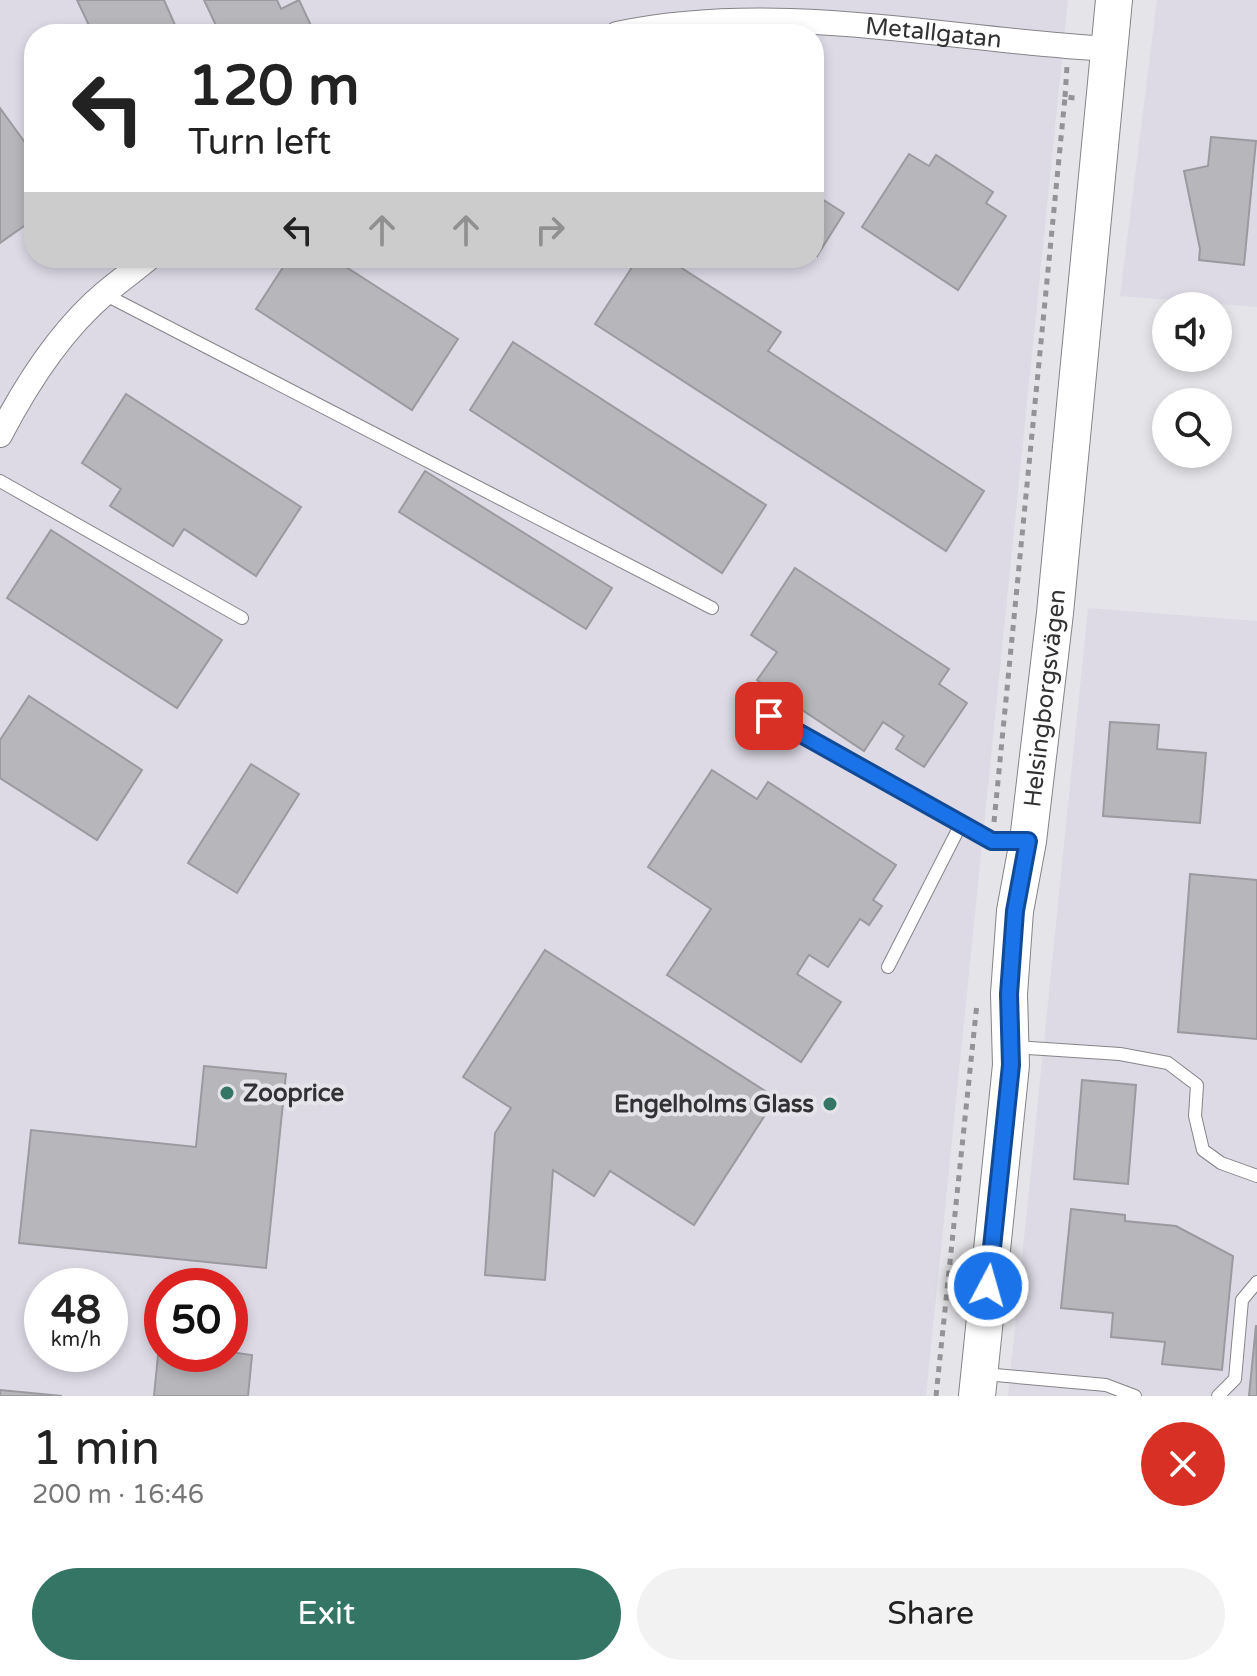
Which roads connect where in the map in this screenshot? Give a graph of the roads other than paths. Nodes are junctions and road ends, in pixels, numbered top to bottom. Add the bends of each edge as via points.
1 (1114, 0) edge
2 (663, 24) edge
3 (1109, 49) junction
4 (136, 268) edge
5 (104, 294) junction
6 (0, 435) edge
7 (0, 481) edge
8 (712, 608) dead end
9 (242, 618) dead end
10 (769, 716) dead end
11 (962, 822) junction
12 (1028, 841) junction
13 (888, 967) dead end
14 (1010, 1047) junction
15 (1257, 1176) edge
16 (1257, 1282) edge
17 (978, 1385) edge
18 (1135, 1396) edge
19 (1218, 1396) edge

1 - 3 main road, Helsingborgsvägen
2 - 3 street, Metallgatan via 795,17
3 - 12 main road, Helsingborgsvägen
4 - 5 street
5 - 6 street via 61,338
5 - 8 lane
7 - 9 lane
10 - 11 lane
11 - 12 lane via 992,841
11 - 13 lane
12 - 14 main road, Helsingborgsvägen via 1015,911
14 - 15 lane via 1120,1054 1168,1063 1197,1085 1195,1116 1203,1150
14 - 17 main road, Helsingborgsvägen
16 - 19 lane via 1242,1300 1235,1379
17 - 18 lane via 1106,1385

